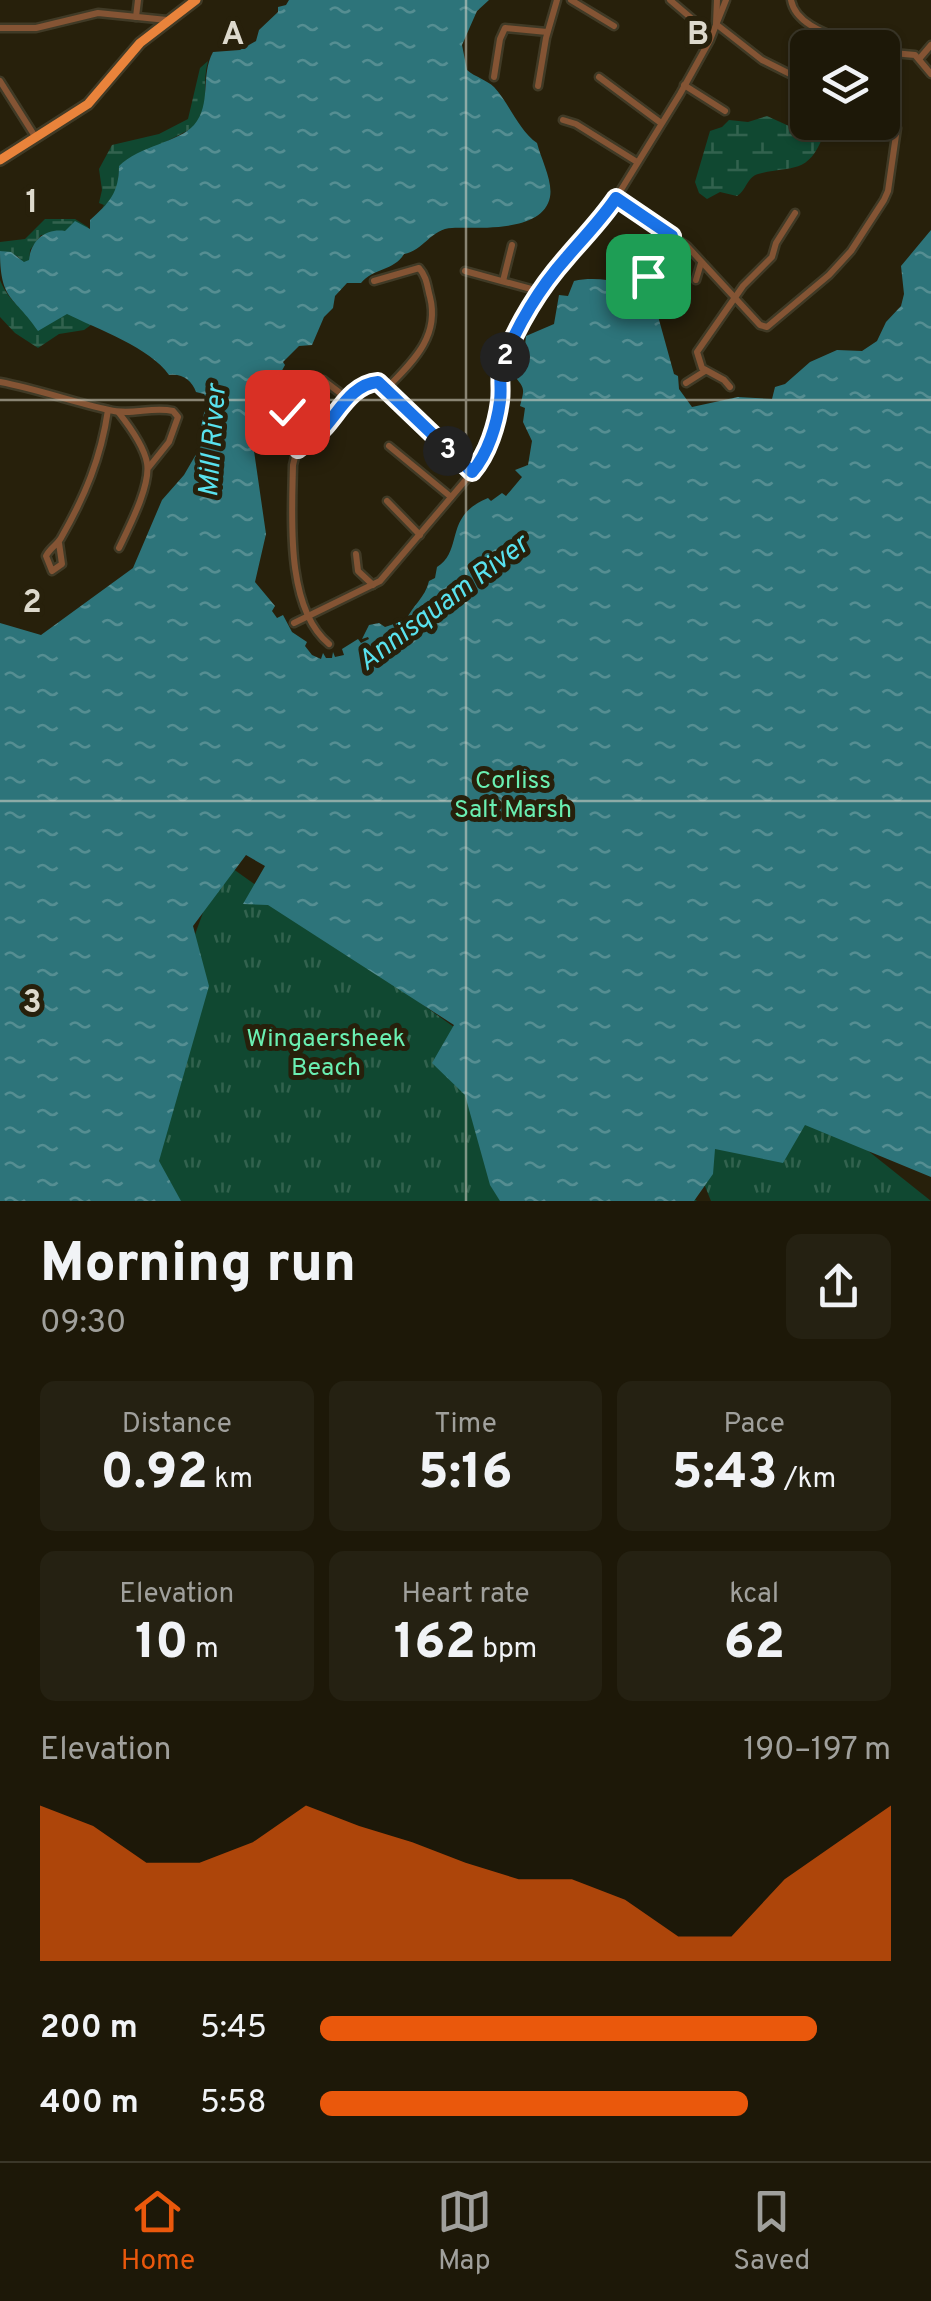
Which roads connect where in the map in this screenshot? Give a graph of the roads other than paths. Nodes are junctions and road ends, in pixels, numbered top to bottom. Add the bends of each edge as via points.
1 (138, 0) edge
2 (196, 0) edge
3 (557, 0) edge
4 (571, 0) edge
5 (670, 0) edge
6 (717, 0) edge
7 (726, 0) edge
8 (791, 0) edge
9 (136, 18) junction
10 (168, 20) junction
11 (716, 24) junction
12 (614, 26) dead end
13 (0, 28) edge
14 (823, 30) edge
15 (547, 32) junction
16 (711, 35) junction
17 (931, 45) edge
18 (900, 53) edge
19 (920, 58) junction
20 (790, 73) edge
21 (931, 74) edge
22 (494, 77) dead end
23 (599, 77) dead end
24 (0, 80) edge
25 (684, 85) junction
26 (538, 86) dead end
27 (725, 111) dead end
28 (563, 120) dead end
29 (661, 124) junction
30 (36, 140) junction
31 (894, 140) edge
32 (0, 160) edge
33 (637, 162) junction
34 (616, 198) junction
35 (796, 214) dead end
36 (672, 236) junction
37 (512, 245) dead end
38 (702, 262) junction
39 (465, 271) dead end
40 (648, 276) dead end
41 (696, 280) dead end
42 (374, 281) dead end
43 (502, 282) junction
44 (542, 292) junction
45 (736, 298) junction
46 (705, 371) junction
47 (323, 380) dead end
48 (0, 382) edge
49 (686, 382) dead end
50 (730, 387) dead end
51 (387, 388) junction
52 (348, 399) junction
53 (288, 402) dead end
54 (108, 410) junction
55 (119, 412) junction
56 (389, 446) dead end
57 (298, 449) junction
58 (148, 466) junction
59 (472, 472) junction
60 (451, 496) junction
61 (387, 501) dead end
62 (420, 535) junction
63 (58, 543) dead end
64 (118, 548) dead end
65 (356, 554) dead end
66 (374, 586) junction
67 (310, 616) junction
68 (294, 623) dead end
69 (329, 644) dead end

1 - 9 street
2 - 10 main road
3 - 15 street
4 - 12 street
5 - 16 street
6 - 11 street
7 - 11 street
8 - 14 street via 802,20
9 - 10 street
9 - 13 street via 98,12 36,28
10 - 30 main road via 97,96
11 - 16 street
11 - 20 street
15 - 22 street via 505,28
15 - 26 street
16 - 25 street
17 - 19 street
18 - 19 street
19 - 21 street
23 - 29 street
24 - 30 street
25 - 27 street
25 - 29 street
28 - 33 street
29 - 33 street
30 - 32 main road
31 - 45 street via 888,191 829,275 766,327
33 - 34 street
34 - 36 street
34 - 44 street
35 - 45 street via 772,257
36 - 38 street
36 - 40 street
37 - 43 street
38 - 41 street
38 - 45 street
39 - 43 street
42 - 51 street via 418,268 434,311 421,350
43 - 44 street
44 - 59 street via 502,366 496,417
45 - 46 street via 697,352
46 - 49 street
46 - 50 street
47 - 52 street
48 - 54 street
51 - 52 street via 372,382
51 - 59 street
52 - 57 street
53 - 57 street
54 - 55 street
54 - 63 street via 91,480
55 - 58 street
55 - 58 street via 176,414 175,430
56 - 60 street
57 - 67 street via 292,564
58 - 64 street
59 - 60 street
60 - 62 street
61 - 62 street
62 - 66 street
65 - 66 street via 358,570
66 - 67 street
67 - 68 street
67 - 69 street

